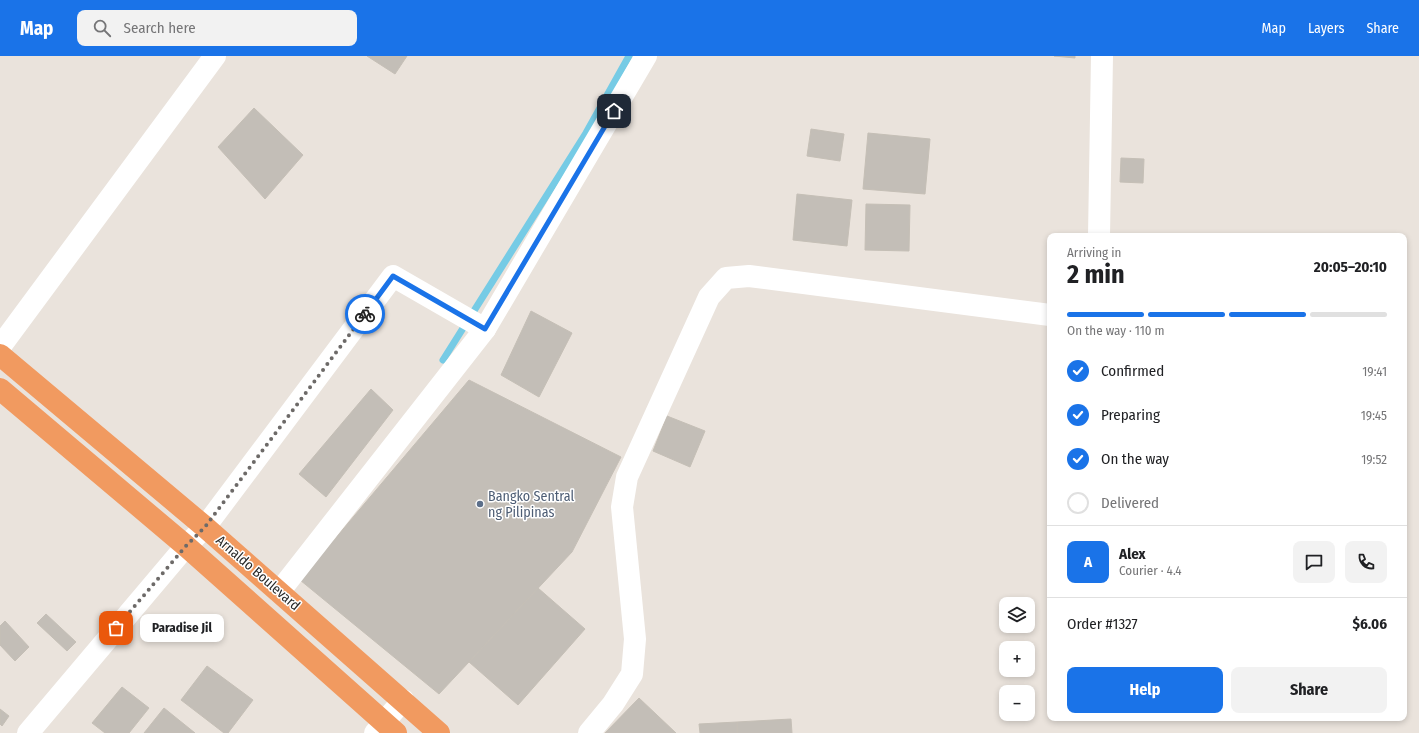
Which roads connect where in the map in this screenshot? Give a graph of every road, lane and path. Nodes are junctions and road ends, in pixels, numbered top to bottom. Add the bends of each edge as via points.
1 (215, 56) edge
2 (646, 56) edge
3 (1102, 56) edge
4 (1099, 233) edge
5 (1047, 315) edge
6 (485, 329) junction
7 (0, 347) edge
8 (0, 355) edge
9 (0, 389) edge
10 (205, 527) junction
11 (186, 546) junction
12 (279, 592) junction
13 (403, 700) junction
14 (385, 729) edge
15 (28, 733) edge
16 (439, 733) edge
17 (589, 733) edge

1 - 7 street
2 - 6 street
3 - 4 street
5 - 17 street via 748,276 726,278 709,297 627,477 622,508 635,639 632,674
6 - 10 street via 393,276
6 - 12 street
8 - 10 highway, Arnaldo Boulevard
9 - 11 highway, Arnaldo Boulevard
10 - 11 street
10 - 12 highway, Arnaldo Boulevard
11 - 14 highway, Arnaldo Boulevard
11 - 15 street
12 - 13 highway, Arnaldo Boulevard
13 - 14 street
13 - 16 highway, Arnaldo Boulevard

